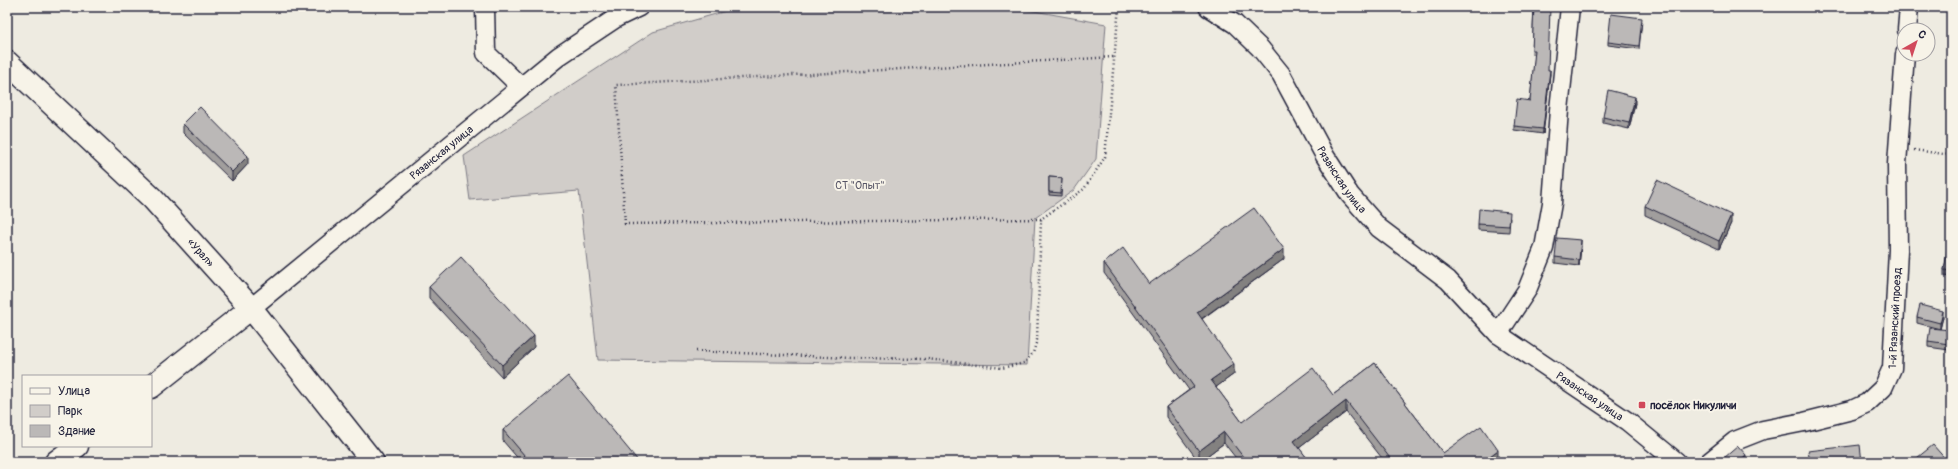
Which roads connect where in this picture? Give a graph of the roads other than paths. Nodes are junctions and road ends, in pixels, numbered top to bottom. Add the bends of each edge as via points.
1 (485, 7) edge
2 (639, 7) edge
3 (1208, 7) edge
4 (1570, 7) edge
5 (1909, 7) edge
6 (1908, 22) edge
7 (7, 62) edge
8 (1905, 62) edge
9 (521, 87) junction
10 (251, 308) junction
11 (1498, 334) junction
12 (152, 386) edge
13 (76, 447) edge
14 (56, 462) edge
15 (373, 462) edge
16 (1677, 462) edge
17 (1708, 462) edge

1 - 9 street via 486,53
2 - 9 street, Рязанская улица via 616,18 559,56
3 - 11 street, Рязанская улица via 1235,24 1260,48 1281,74 1325,156 1355,200 1380,228 1448,280
4 - 11 street via 1552,203 1544,248 1527,290
5 - 6 street
7 - 10 main road, «Урал» via 152,198
8 - 17 street, 1-й Рязанский проезд via 1898,147 1898,250 1892,368 1883,388 1867,403 1852,410 1763,430 1735,441
9 - 10 street, Рязанская улица
10 - 12 main road
10 - 15 main road, «Урал»
11 - 16 street, Рязанская улица via 1627,421
13 - 14 main road

